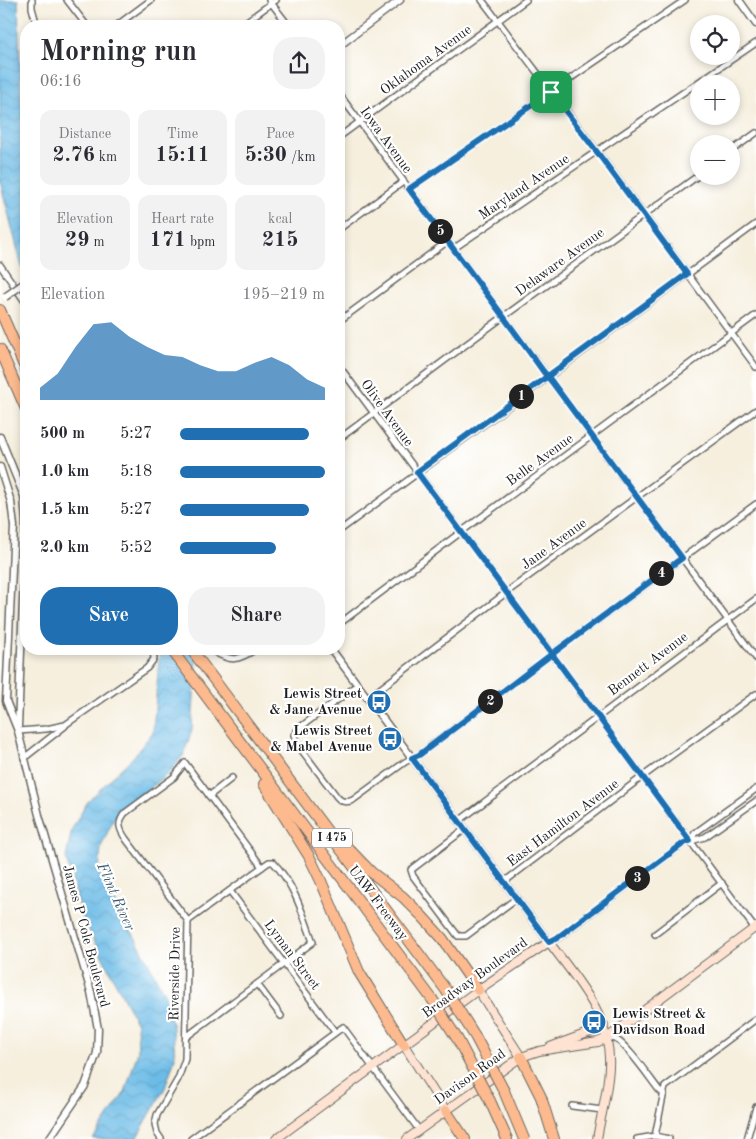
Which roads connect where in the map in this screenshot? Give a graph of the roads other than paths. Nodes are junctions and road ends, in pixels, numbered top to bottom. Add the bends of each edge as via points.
1 (32, 0) edge
2 (67, 0) edge
3 (151, 0) edge
4 (400, 0) edge
5 (482, 0) edge
6 (526, 0) edge
7 (685, 0) edge
8 (739, 0) edge
9 (272, 1) edge
10 (35, 20) edge
11 (82, 20) edge
12 (124, 20) edge
13 (248, 20) edge
14 (285, 20) edge
15 (498, 21) junction
16 (756, 24) edge
17 (345, 41) edge
18 (756, 43) edge
19 (551, 92) junction
20 (345, 102) edge
21 (359, 122) junction
22 (345, 132) edge
23 (756, 133) edge
24 (740, 145) edge
25 (597, 151) junction
26 (402, 182) junction
27 (690, 182) edge
28 (409, 189) junction
29 (644, 215) junction
30 (756, 224) edge
31 (345, 225) edge
32 (448, 241) junction
33 (453, 249) junction
34 (0, 264) edge
35 (687, 274) junction
36 (20, 286) edge
37 (20, 294) edge
38 (3, 298) edge
39 (0, 310) edge
40 (756, 315) edge
41 (345, 317) edge
42 (503, 317) junction
43 (731, 334) junction
44 (0, 349) edge
45 (20, 356) edge
46 (756, 367) edge
47 (345, 374) edge
48 (547, 376) junction
49 (20, 395) edge
50 (756, 410) edge
51 (373, 413) junction
52 (345, 434) edge
53 (0, 437) edge
54 (592, 437) junction
55 (0, 467) edge
56 (417, 472) junction
57 (20, 485) edge
58 (637, 497) junction
59 (756, 504) edge
60 (345, 526) edge
61 (461, 532) junction
62 (682, 558) junction
63 (506, 593) junction
64 (756, 599) edge
65 (345, 619) edge
66 (728, 620) junction
67 (552, 654) junction
68 (21, 655) edge
69 (154, 655) edge
70 (176, 655) edge
71 (196, 655) edge
72 (221, 655) edge
73 (248, 655) edge
74 (336, 655) edge
75 (756, 658) edge
76 (358, 685) junction
77 (756, 694) edge
78 (368, 698) junction
79 (597, 716) junction
80 (65, 725) junction
81 (228, 725) junction
82 (18, 730) junction
83 (24, 758) junction
84 (412, 758) junction
85 (232, 778) dead end
86 (642, 778) junction
87 (755, 792) edge
88 (209, 796) junction
89 (756, 801) edge
90 (309, 807) junction
91 (459, 821) junction
92 (465, 829) junction
93 (690, 841) junction
94 (262, 867) junction
95 (504, 882) junction
96 (722, 883) junction
97 (230, 891) junction
98 (516, 898) junction
99 (188, 921) junction
100 (755, 929) edge
101 (655, 934) dead end
102 (549, 942) junction
103 (284, 963) junction
104 (257, 984) junction
105 (478, 990) junction
106 (281, 1016) dead end
107 (756, 1019) edge
108 (604, 1025) junction
109 (335, 1032) junction
110 (186, 1037) junction
111 (607, 1038) junction
112 (404, 1045) junction
113 (539, 1051) junction
114 (521, 1057) junction
115 (372, 1068) junction
116 (664, 1094) junction
117 (572, 1106) dead end
118 (756, 1108) edge
119 (602, 1110) junction
120 (446, 1111) junction
121 (420, 1130) junction
122 (655, 1136) junction
123 (50, 1139) edge
124 (161, 1139) edge
125 (191, 1139) edge
126 (276, 1139) edge
127 (407, 1139) edge
128 (465, 1139) edge
129 (507, 1139) edge
130 (524, 1139) edge
131 (554, 1139) edge
132 (597, 1139) edge
133 (637, 1139) edge
134 (668, 1139) edge
135 (747, 1139) edge

1 - 10 street
2 - 11 street
3 - 12 street
4 - 17 street
5 - 15 street
6 - 15 street, Oklahoma Avenue
7 - 19 street
8 - 16 street
9 - 13 street
9 - 14 street
15 - 19 street
15 - 21 street, Oklahoma Avenue
18 - 25 street, Maryland Avenue
19 - 25 street
19 - 28 street
20 - 21 street, Iowa Avenue
21 - 22 street, Oklahoma Avenue
21 - 26 street, Iowa Avenue
23 - 24 street
25 - 29 street
25 - 33 street, Maryland Avenue
26 - 28 street, Iowa Avenue
26 - 31 street
27 - 29 street, Delaware Avenue
28 - 32 street, Iowa Avenue
29 - 35 street
29 - 42 street, Delaware Avenue
30 - 35 street
32 - 33 street, Iowa Avenue
32 - 41 street
33 - 42 street, Iowa Avenue
34 - 37 street
35 - 43 street
35 - 48 street
36 - 38 street, bridge
39 - 45 highway
40 - 43 street, Belle Avenue
42 - 48 street, Iowa Avenue
42 - 51 street, Delaware Avenue
43 - 46 street
43 - 54 street, Belle Avenue
44 - 49 highway
47 - 51 street, Olive Avenue
48 - 54 street, Iowa Avenue
48 - 56 street
50 - 58 street, Jane Avenue
51 - 52 street, Delaware Avenue
51 - 56 street, Olive Avenue
53 - 57 street, James P Cole Boulevard
54 - 58 street, Iowa Avenue
54 - 61 street, Belle Avenue
55 - 82 street, James P Cole Boulevard via 11,502 14,526 6,701
56 - 60 street
56 - 61 street, Olive Avenue
58 - 62 street, Iowa Avenue
58 - 63 street, Jane Avenue
59 - 62 street
61 - 63 street, Olive Avenue
61 - 65 street, Belle Avenue
62 - 66 street, Iowa Avenue
62 - 67 street
63 - 67 street, Olive Avenue
63 - 78 street, Jane Avenue
64 - 66 street, Bennett Avenue
66 - 75 street, Iowa Avenue
66 - 79 street, Bennett Avenue
67 - 79 street, Olive Avenue
67 - 84 street
68 - 82 street, James P Cole Boulevard
69 - 80 street via 147,668
70 - 81 highway, UAW Freeway / I 475
71 - 90 highway, UAW Freeway / I 475
72 - 73 street via 230,660
74 - 76 street
76 - 78 street
76 - 84 street via 298,728 294,734 297,744 337,797 348,802
77 - 86 street, East Hamilton Avenue
78 - 84 street
79 - 86 street, Olive Avenue
79 - 91 street, Bennett Avenue
80 - 82 street
80 - 83 street
81 - 112 highway via 309,856 359,972
81 - 129 highway, UAW Freeway / I 475, bridge via 432,999 458,1040
82 - 83 street, James P Cole Boulevard
83 - 123 street, James P Cole Boulevard via 91,992 98,1029 97,1053 86,1086
84 - 91 street
85 - 88 street
86 - 93 street, Olive Avenue
86 - 95 street, East Hamilton Avenue
87 - 93 street, Broadway Boulevard via 695,834
88 - 94 street
88 - 99 street, Riverside Drive via 185,763 174,777 125,813 119,824 126,839
89 - 93 street, Broadway Boulevard via 705,838
90 - 105 highway via 371,872 422,916 442,938
90 - 130 highway, UAW Freeway / I 475, bridge via 446,990 504,1091
91 - 92 street
92 - 95 street
92 - 98 street via 411,870 413,876 458,936 466,936
93 - 96 street, Olive Avenue
93 - 102 street, Broadway Boulevard
94 - 97 street
94 - 103 street via 273,862 282,871 294,892 313,942
95 - 98 street
96 - 100 street, Olive Avenue
96 - 101 street
97 - 99 street
97 - 103 street, Lyman Street
98 - 102 street
99 - 110 street, Riverside Drive
100 - 111 main road, Davison Road
102 - 105 main road, Broadway Boulevard
102 - 108 main road via 591,1000
103 - 104 street
103 - 109 street, Lyman Street
104 - 106 street
104 - 110 street
105 - 112 main road, Broadway Boulevard
105 - 114 main road
107 - 116 street via 665,1087
108 - 111 main road
108 - 113 main road
109 - 115 street via 343,1027
109 - 125 street
110 - 124 street, Riverside Drive via 185,1059 155,1124
111 - 113 main road, Davison Road
111 - 116 street via 621,1043
111 - 119 main road via 609,1067
112 - 115 main road, Broadway Boulevard
112 - 120 main road
113 - 114 main road, Davison Road
114 - 120 main road, Davison Road
114 - 131 highway via 541,1097
115 - 121 street
115 - 126 main road, Broadway Boulevard
116 - 122 street
117 - 119 street
118 - 135 street
119 - 132 main road
120 - 121 main road, Davison Road
120 - 128 highway
121 - 127 main road, Davison Road
122 - 133 street
122 - 134 street

